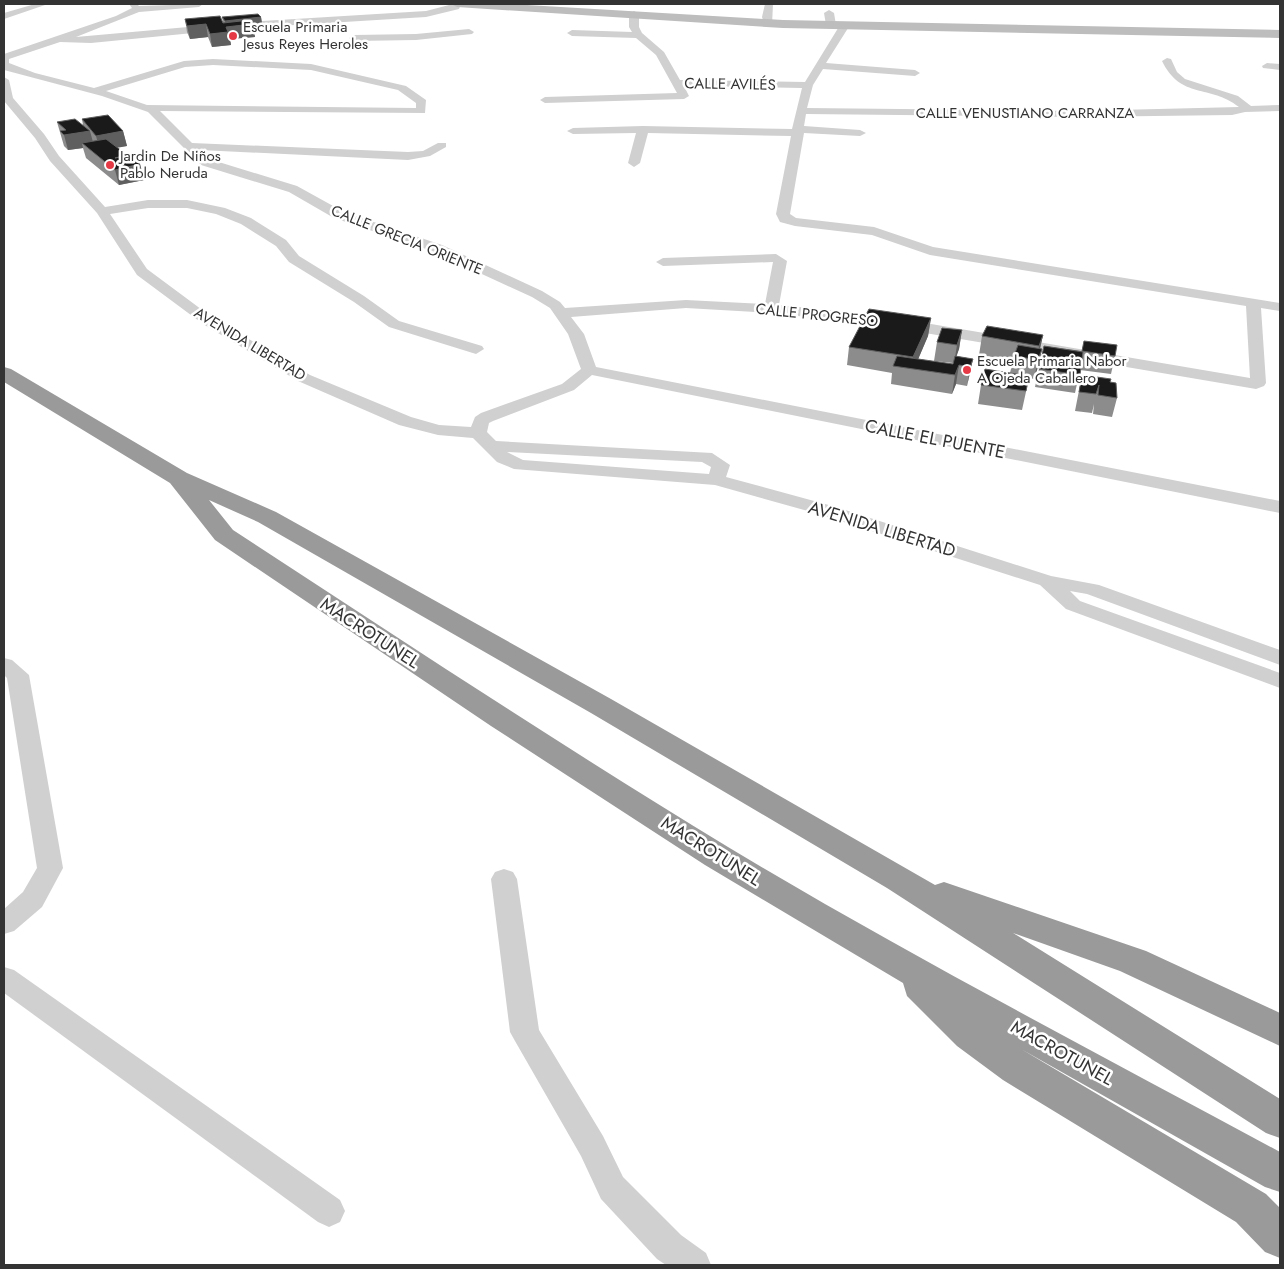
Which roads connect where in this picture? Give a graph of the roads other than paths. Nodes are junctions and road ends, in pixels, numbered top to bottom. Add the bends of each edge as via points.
1 (44, 4) edge
2 (199, 4) edge
3 (672, 4) edge
4 (769, 4) edge
5 (456, 5) edge
6 (135, 6) edge
7 (634, 14) junction
8 (4, 16) edge
9 (666, 16) junction
10 (769, 23) junction
11 (845, 25) junction
12 (572, 32) dead end
13 (1280, 34) edge
14 (638, 35) junction
15 (354, 38) dead end
16 (58, 39) junction
17 (4, 58) edge
18 (1167, 61) dead end
19 (4, 66) edge
20 (820, 66) junction
21 (1267, 66) dead end
22 (1280, 68) edge
23 (915, 73) dead end
24 (4, 80) edge
25 (676, 83) junction
26 (808, 86) junction
27 (96, 91) junction
28 (545, 100) dead end
29 (146, 108) junction
30 (1280, 108) edge
31 (1247, 109) junction
32 (801, 111) junction
33 (643, 129) junction
34 (573, 131) dead end
35 (798, 131) junction
36 (860, 133) dead end
37 (442, 145) dead end
38 (189, 146) junction
39 (634, 163) dead end
40 (102, 211) junction
41 (662, 262) dead end
42 (1253, 302) junction
43 (1280, 307) edge
44 (771, 310) junction
45 (561, 313) junction
46 (476, 349) dead end
47 (589, 370) junction
48 (4, 373) edge
49 (484, 439) junction
50 (178, 478) junction
51 (1280, 507) edge
52 (1046, 581) junction
53 (1280, 658) edge
54 (4, 665) edge
55 (1280, 681) edge
56 (504, 879) dead end
57 (898, 879) junction
58 (4, 923) edge
59 (900, 964) junction
60 (4, 978) edge
61 (1280, 1030) edge
62 (1280, 1120) edge
63 (1280, 1173) edge
64 (329, 1211) dead end
65 (1280, 1237) edge
66 (694, 1265) edge

1 - 8 street
2 - 6 street
3 - 9 street
4 - 10 street
5 - 7 street
5 - 15 street via 468,11 469,36
5 - 16 street via 426,14 244,25 91,40
6 - 16 street via 119,18
7 - 9 street
7 - 14 street
9 - 10 street
10 - 11 street via 830,19
11 - 13 street
11 - 20 street
12 - 14 street
14 - 25 street, CALLE AVILÉS via 654,46
16 - 17 street
17 - 19 street
18 - 31 street via 1181,81 1234,98
19 - 27 street, CALLE GRECIA ORIENTE
20 - 23 street
20 - 26 street
21 - 22 street
24 - 40 street, AVENIDA LIBERTAD via 8,99 17,117 40,136 75,183
25 - 26 street, CALLE AVILÉS
25 - 28 street via 684,96
26 - 32 street
27 - 29 street, CALLE GRECIA ORIENTE
27 - 29 street via 197,62 301,67 351,75 402,88 422,102 421,111
29 - 38 street, CALLE GRECIA ORIENTE
30 - 31 street, CALLE VENUSTIANO CARRANZA
31 - 32 street, CALLE VENUSTIANO CARRANZA via 1232,112 1077,114
32 - 35 street
33 - 34 street
33 - 35 street
33 - 39 street
35 - 36 street
35 - 42 street via 783,214 786,219 880,232 930,250
37 - 38 street via 430,153 408,156
38 - 45 street, CALLE GRECIA ORIENTE via 205,162 293,189 339,215 437,248 537,294 555,305
40 - 46 street via 148,204 187,204 220,211 246,221 281,243 294,259 394,324
40 - 49 street, AVENIDA LIBERTAD via 142,272 208,322 304,378 405,421
41 - 44 street via 776,258 780,261
42 - 43 street
42 - 44 street, CALLE PROGRESO via 1258,383 1251,384 878,320
44 - 45 street, CALLE PROGRESO via 686,304
45 - 47 street, CALLE GRECIA ORIENTE via 576,334
47 - 49 street via 568,387 487,417 481,421
47 - 51 street, CALLE EL PUENTE
48 - 50 highway, MACROTUNEL
49 - 52 street, AVENIDA LIBERTAD via 503,458 520,465 716,480
50 - 57 highway, MACROTUNEL via 267,517
50 - 59 highway, MACROTUNEL via 224,536 518,730 717,856
52 - 53 street, AVENIDA LIBERTAD via 1092,589
52 - 55 street, AVENIDA LIBERTAD via 1073,605
54 - 58 street via 18,675 50,868 42,890 24,909
56 - 66 street via 525,1032 592,1146 612,1188 669,1247
57 - 61 highway via 1133,961
57 - 62 highway, MACROTUNEL
59 - 63 highway, MACROTUNEL
59 - 65 highway via 970,1035 1017,1068 1251,1208
60 - 64 street

